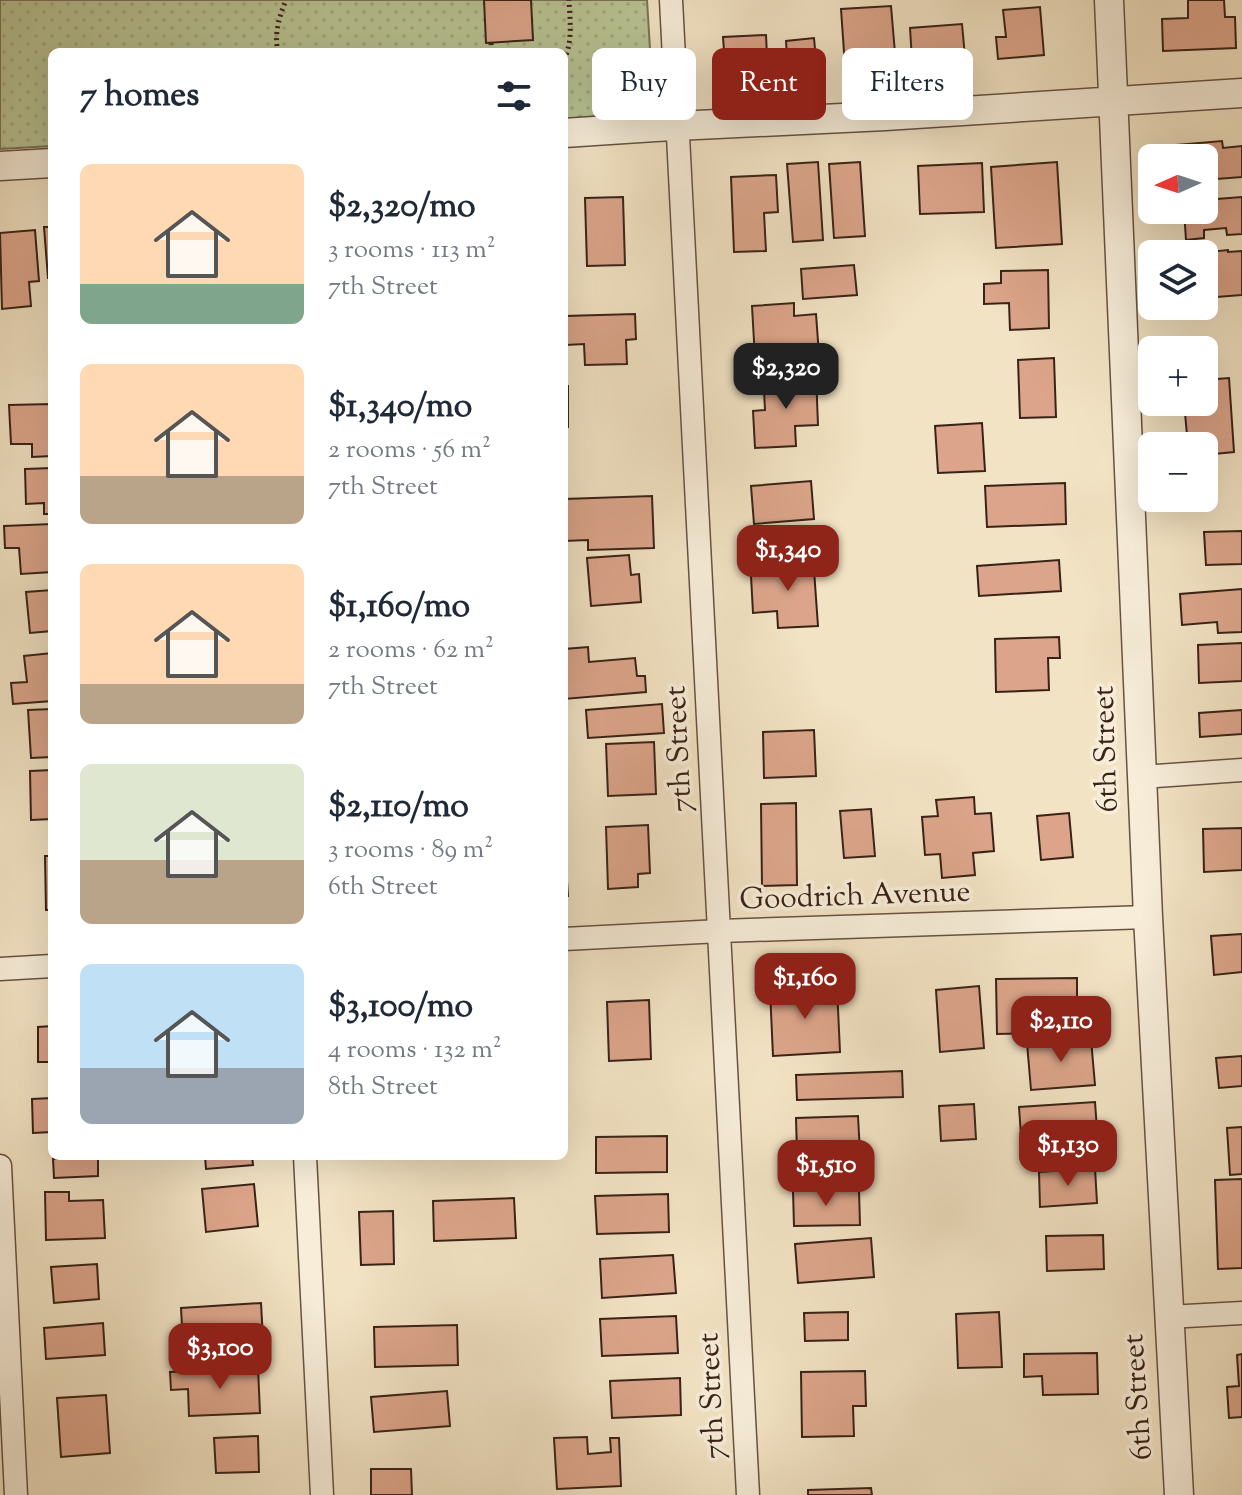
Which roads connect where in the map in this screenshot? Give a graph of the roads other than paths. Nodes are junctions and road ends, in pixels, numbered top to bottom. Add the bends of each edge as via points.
1 (671, 0) edge
2 (1109, 0) edge
3 (1242, 93) edge
4 (1114, 101) junction
5 (677, 126) junction
6 (568, 133) edge
7 (48, 163) edge
8 (0, 166) edge
9 (1242, 770) edge
10 (1142, 777) junction
11 (1148, 917) junction
12 (720, 931) junction
13 (568, 939) edge
14 (48, 966) edge
15 (0, 969) edge
16 (305, 1160) edge
17 (0, 1166) edge
18 (1242, 1313) edge
19 (1168, 1317) junction
20 (16, 1495) edge
21 (322, 1495) edge
22 (748, 1495) edge
23 (1179, 1495) edge

1 - 5 street, 7th Street
2 - 4 street, 6th Street
3 - 4 street
4 - 5 street
4 - 10 street, 6th Street
5 - 6 street
5 - 12 street, 7th Street
7 - 8 street
9 - 10 street
10 - 11 street, 6th Street
11 - 12 street, Goodrich Avenue
11 - 19 street, 6th Street
12 - 13 street, Goodrich Avenue
12 - 22 street, 7th Street
14 - 15 street
16 - 21 street
17 - 20 street
18 - 19 street
19 - 23 street, 6th Street

